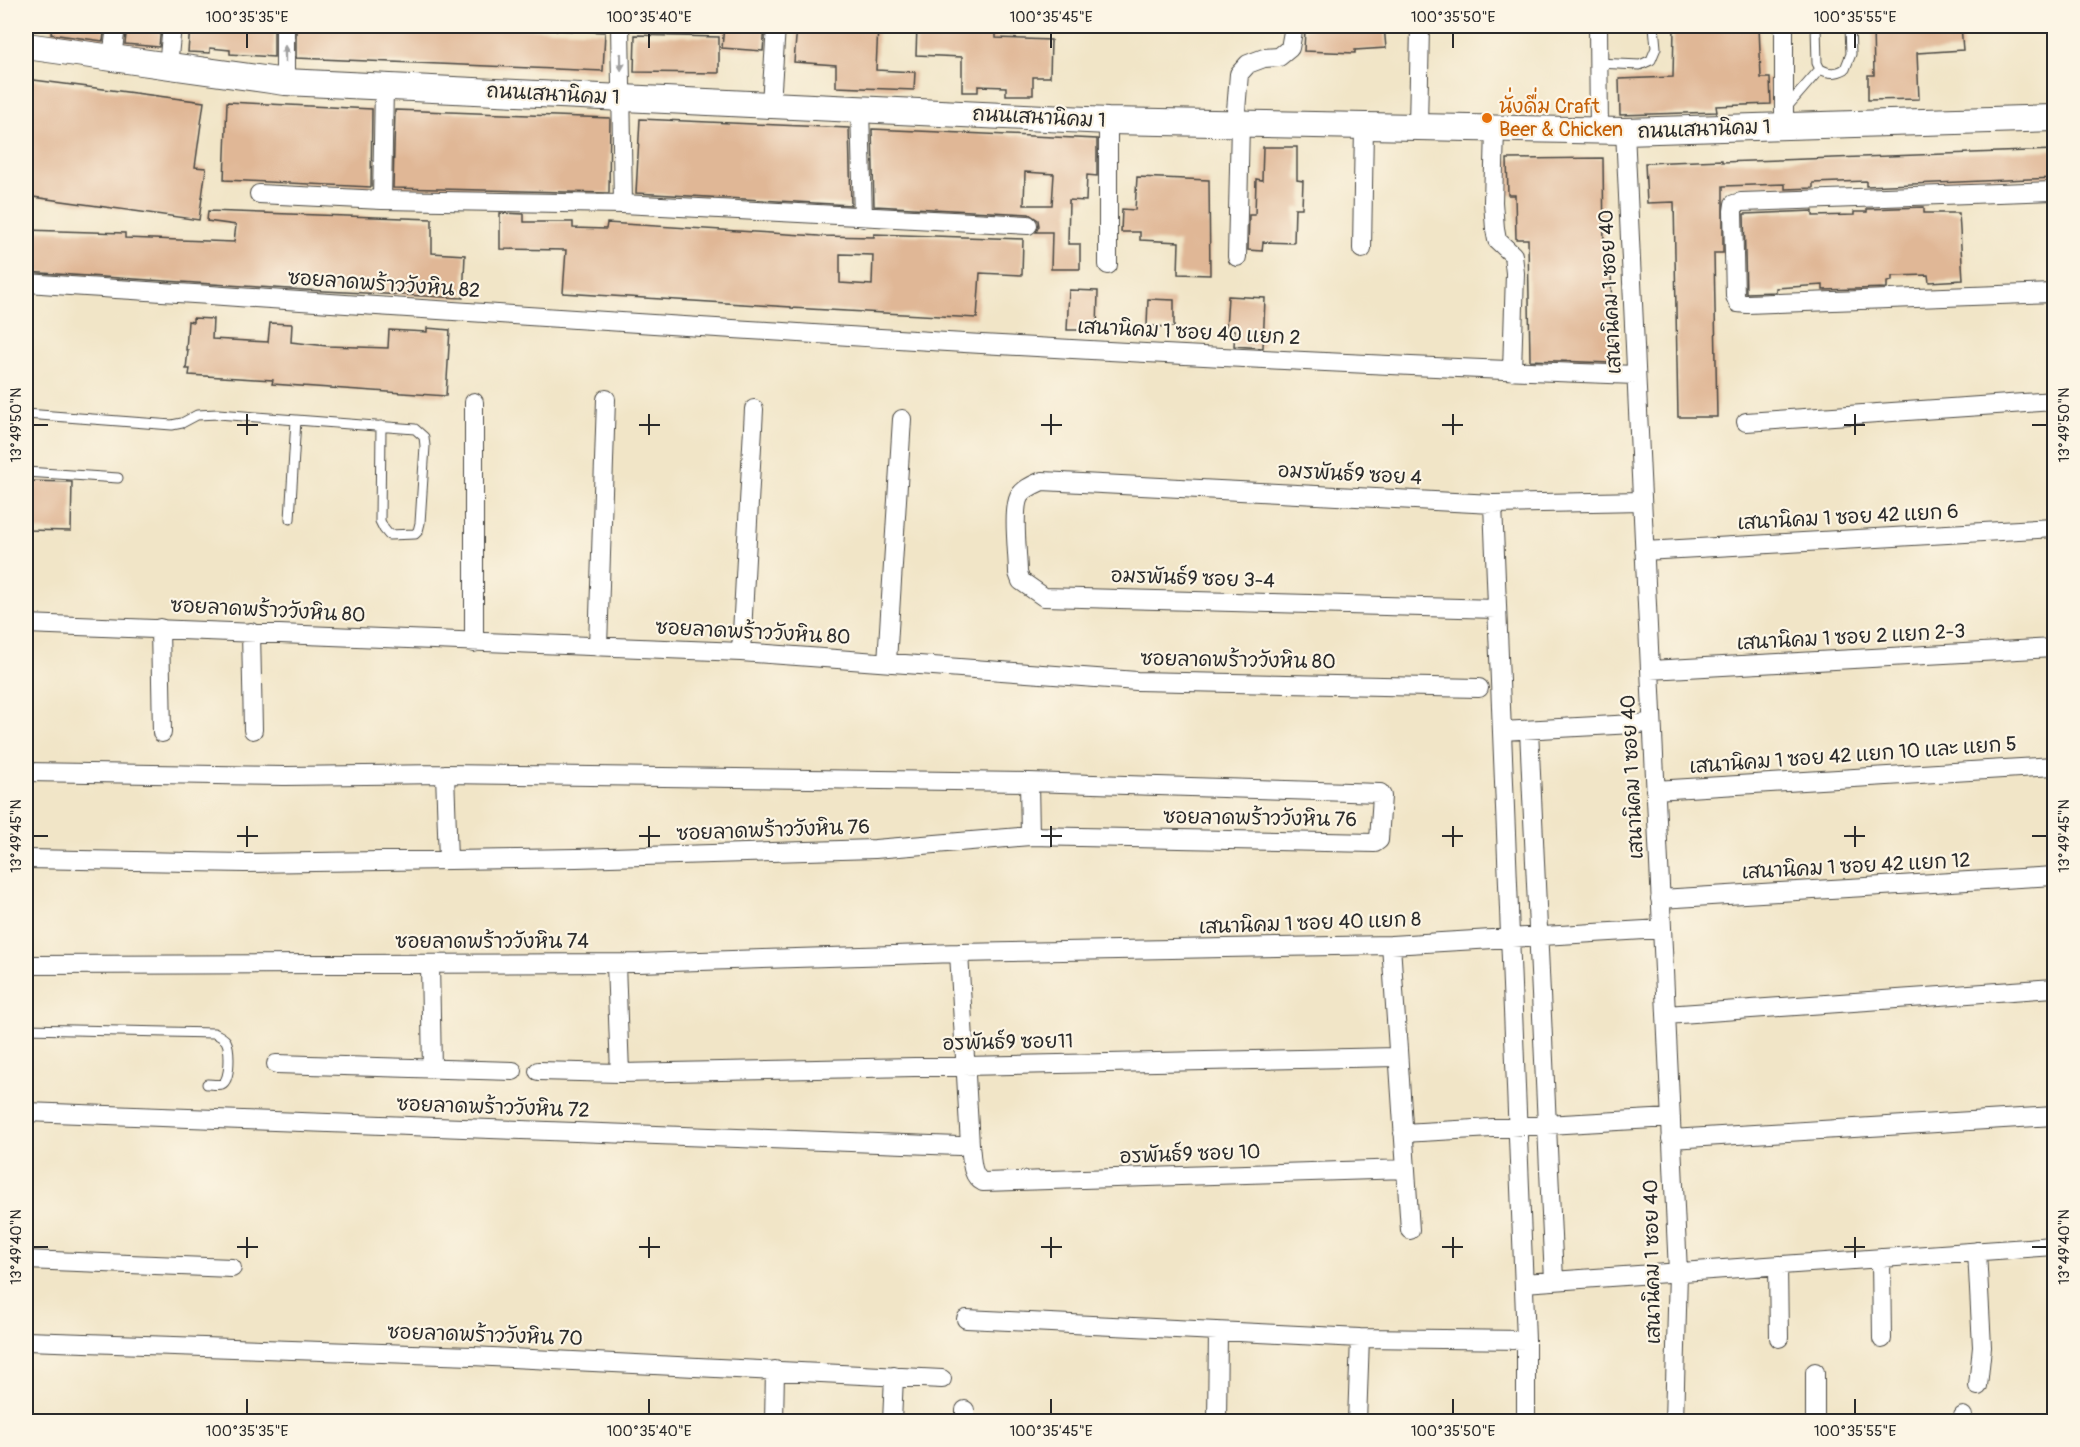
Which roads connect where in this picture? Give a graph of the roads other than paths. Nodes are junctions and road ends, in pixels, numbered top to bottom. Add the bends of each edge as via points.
1 (116, 26) edge
2 (172, 26) edge
3 (285, 26) edge
4 (620, 26) edge
5 (776, 26) edge
6 (1294, 26) edge
7 (1420, 26) edge
8 (1598, 26) edge
9 (1654, 26) edge
10 (1784, 26) edge
11 (1816, 26) edge
12 (1850, 26) edge
13 (26, 46) edge
14 (112, 58) junction
15 (1597, 63) junction
16 (168, 66) junction
17 (1820, 69) junction
18 (285, 82) junction
19 (384, 86) junction
20 (621, 98) junction
21 (771, 104) junction
22 (860, 109) junction
23 (2055, 118) edge
24 (1784, 119) junction
25 (1108, 121) junction
26 (1238, 123) junction
27 (1364, 126) junction
28 (1418, 127) junction
29 (1495, 129) junction
30 (1599, 131) junction
31 (1625, 131) junction
32 (2055, 191) edge
33 (258, 194) dead end
34 (382, 200) junction
35 (623, 204) junction
36 (863, 218) junction
37 (1028, 225) dead end
38 (1362, 249) dead end
39 (1237, 257) dead end
40 (1108, 265) dead end
41 (26, 283) edge
42 (2055, 293) edge
43 (740, 330) joint
44 (1512, 371) junction
45 (1636, 375) junction
46 (606, 399) dead end
47 (2055, 401) edge
48 (474, 402) dead end
49 (754, 409) dead end
50 (26, 414) edge
51 (902, 419) dead end
52 (296, 420) junction
53 (1746, 422) dead end
54 (381, 426) junction
55 (26, 472) edge
56 (118, 478) dead end
57 (1056, 482) joint
58 (1642, 501) junction
59 (1492, 504) junction
60 (290, 519) dead end
61 (2055, 528) edge
62 (1644, 551) junction
63 (1497, 609) junction
64 (26, 624) edge
65 (160, 628) junction
66 (251, 632) junction
67 (474, 643) junction
68 (598, 647) junction
69 (2055, 648) edge
70 (741, 652) junction
71 (887, 662) junction
72 (1650, 670) junction
73 (1479, 688) dead end
74 (1652, 723) junction
75 (253, 730) dead end
76 (1502, 730) junction
77 (1529, 730) junction
78 (162, 734) dead end
79 (2055, 766) edge
80 (26, 772) edge
81 (445, 774) junction
82 (1029, 782) junction
83 (1655, 790) junction
84 (1030, 836) junction
85 (26, 860) edge
86 (448, 860) junction
87 (2055, 876) edge
88 (1660, 899) junction
89 (1662, 929) junction
90 (1538, 935) junction
91 (1510, 937) junction
92 (1391, 945) junction
93 (959, 953) junction
94 (430, 964) junction
95 (616, 964) junction
96 (26, 965) edge
97 (2055, 988) edge
98 (1666, 1015) junction
99 (26, 1029) edge
100 (1398, 1057) junction
101 (276, 1064) dead end
102 (967, 1066) junction
103 (432, 1068) junction
104 (513, 1071) dead end
105 (538, 1071) dead end
106 (620, 1073) junction
107 (207, 1084) dead end
108 (26, 1112) edge
109 (2055, 1116) edge
110 (1671, 1119) junction
111 (1547, 1125) junction
112 (1518, 1127) junction
113 (1403, 1133) junction
114 (1671, 1139) junction
115 (959, 1146) dead end
116 (1406, 1169) junction
117 (1410, 1230) dead end
118 (2055, 1246) edge
119 (1977, 1251) junction
120 (1881, 1258) junction
121 (26, 1260) edge
122 (1778, 1265) junction
123 (232, 1268) dead end
124 (1678, 1272) junction
125 (1554, 1281) junction
126 (1524, 1282) junction
127 (966, 1319) dead end
128 (1218, 1331) junction
129 (1360, 1338) junction
130 (1779, 1338) dead end
131 (1882, 1339) dead end
132 (1526, 1340) junction
133 (26, 1341) edge
134 (775, 1370) junction
135 (1815, 1372) dead end
136 (894, 1376) junction
137 (942, 1378) dead end
138 (1978, 1386) dead end
139 (774, 1422) edge
140 (892, 1422) edge
141 (1217, 1422) edge
142 (1357, 1422) edge
143 (1526, 1422) edge
144 (1674, 1422) edge
145 (1815, 1422) edge

1 - 14 street
2 - 16 street
18 -> 3 street
4 -> 20 street
5 - 21 street
6 - 26 street via 1290,48 1279,57 1248,64 1239,74
7 - 28 street
8 - 15 street
9 - 15 lane via 1656,48 1651,60 1640,65
10 - 24 street
11 - 17 lane
12 - 17 lane via 1851,54 1845,69 1827,73
13 - 14 street, ถนนเสนานิคม 1
14 - 16 street, ถนนเสนานิคม 1
15 - 30 street
16 - 18 street, ถนนเสนานิคม 1
17 - 24 lane
18 - 19 street, ถนนเสนานิคม 1
19 - 20 street, ถนนเสนานิคม 1
19 - 34 street
20 - 21 street, ถนนเสนานิคม 1
20 - 35 street
21 - 22 street, ถนนเสนานิคม 1
22 - 25 street, ถนนเสนานิคม 1
22 - 36 street
23 - 24 street, ถนนเสนานิคม 1
24 - 31 street, ถนนเสนานิคม 1
25 - 26 street, ถนนเสนานิคม 1
25 - 40 street
26 - 27 street, ถนนเสนานิคม 1
26 - 39 street
27 - 28 street, ถนนเสนานิคม 1
27 - 38 street
28 - 29 street, ถนนเสนานิคม 1
29 - 30 street, ถนนเสนานิคม 1
29 - 44 street via 1493,202 1497,240 1513,255 1515,273
30 - 31 street, ถนนเสนานิคม 1
31 - 45 street, เสนานิคม 1 ซอย 40
32 - 42 street via 1742,202 1734,204 1733,211 1738,303
33 - 34 street
34 - 35 street
35 - 36 street
36 - 37 street
41 - 43 street, ซอยลาดพร้าววังหิน 82
43 - 44 street, เสนานิคม 1 ซอย 40 แยก 2
44 - 45 street, เสนานิคม 1 ซอย 40 แยก 2
45 - 58 street, เสนานิคม 1 ซอย 40
46 - 68 street
47 - 53 street
48 - 67 street
49 - 70 street
50 - 52 lane via 172,425 197,415 218,414
51 - 71 street
52 - 54 lane
52 - 60 lane
54 - 54 lane via 380,521 389,535 415,534 420,523 424,437 414,429
55 - 56 lane
57 - 59 street, อมรพันธ์9 ซอย 4
57 - 63 street, อมรพันธ์9 ซอย 3-4 via 1029,487 1019,496 1015,508 1018,573 1021,581 1044,597
58 - 59 street, อมรพันธ์9 ซอย 4
58 - 62 street, เสนานิคม 1 ซอย 40
59 - 63 street
61 - 62 street, เสนานิคม 1 ซอย 42 แยก 6
62 - 72 street, เสนานิคม 1 ซอย 40
63 - 76 street
64 - 65 street, ซอยลาดพร้าววังหิน 80
65 - 66 street, ซอยลาดพร้าววังหิน 80
65 - 78 street
66 - 67 street, ซอยลาดพร้าววังหิน 80
66 - 75 street
67 - 68 street, ซอยลาดพร้าววังหิน 80
68 - 70 street, ซอยลาดพร้าววังหิน 80
69 - 72 street, เสนานิคม 1 ซอย 2 แยก 2-3
70 - 71 street, ซอยลาดพร้าววังหิน 80
71 - 73 street, ซอยลาดพร้าววังหิน 80 via 1137,681
72 - 74 street, เสนานิคม 1 ซอย 40
74 - 77 street
74 - 83 street, เสนานิคม 1 ซอย 40
76 - 77 street
76 - 91 street
77 - 90 street
79 - 83 street, เสนานิคม 1 ซอย 42 แยก 10 และ แยก 5
80 - 81 street, ซอยลาดพร้าววังหิน 76
81 - 82 street, ซอยลาดพร้าววังหิน 76
81 - 86 street
82 - 84 street
82 - 84 street, ซอยลาดพร้าววังหิน 76 via 1381,794 1378,842
83 - 88 street, เสนานิคม 1 ซอย 40
84 - 86 street, ซอยลาดพร้าววังหิน 76 via 875,849
85 - 86 street, ซอยลาดพร้าววังหิน 76
87 - 88 street, เสนานิคม 1 ซอย 42 แยก 12
88 - 89 street, เสนานิคม 1 ซอย 40
89 - 90 street, เสนานิคม 1 ซอย 40 แยก 8
89 - 98 street, เสนานิคม 1 ซอย 40
90 - 91 street, เสนานิคม 1 ซอย 40 แยก 8
90 - 111 street
91 - 92 street, เสนานิคม 1 ซอย 40 แยก 8
91 - 112 street
92 - 93 street, เสนานิคม 1 ซอย 40 แยก 8
92 - 100 street
93 - 95 street, ซอยลาดพร้าววังหิน 74
93 - 102 street
94 - 95 street, ซอยลาดพร้าววังหิน 74
94 - 96 street, ซอยลาดพร้าววังหิน 74
94 - 103 street
95 - 106 street
97 - 98 street
98 - 110 street, เสนานิคม 1 ซอย 40
99 - 107 lane via 214,1033 227,1045 228,1075 221,1084
100 - 102 street, อรพันธ์9 ซอย11
100 - 113 street
101 - 103 street
102 - 106 street, อรพันธ์9 ซอย11
102 - 116 street, อรพันธ์9 ซอย 10 via 970,1145 974,1174 983,1182
103 - 104 street
105 - 106 street, อรพันธ์9 ซอย11
108 - 115 street, ซอยลาดพร้าววังหิน 72
109 - 114 street
110 - 111 street
110 - 114 street, เสนานิคม 1 ซอย 40
111 - 112 street
111 - 125 street
112 - 113 street
112 - 126 street
113 - 116 street
114 - 124 street, เสนานิคม 1 ซอย 40
116 - 117 street
118 - 119 street
119 - 120 street
119 - 138 street via 1982,1347
120 - 122 street
120 - 131 street
121 - 123 street
122 - 124 street
122 - 130 street
124 - 125 street
124 - 144 street, เสนานิคม 1 ซอย 40
125 - 126 street
126 - 132 street
127 - 128 street
128 - 129 street
128 - 141 street
129 - 132 street
129 - 142 street
132 - 143 street
133 - 134 street, ซอยลาดพร้าววังหิน 70
134 - 136 street, ซอยลาดพร้าววังหิน 70
134 - 139 street
135 - 145 street
136 - 137 street, ซอยลาดพร้าววังหิน 70
136 - 140 street

